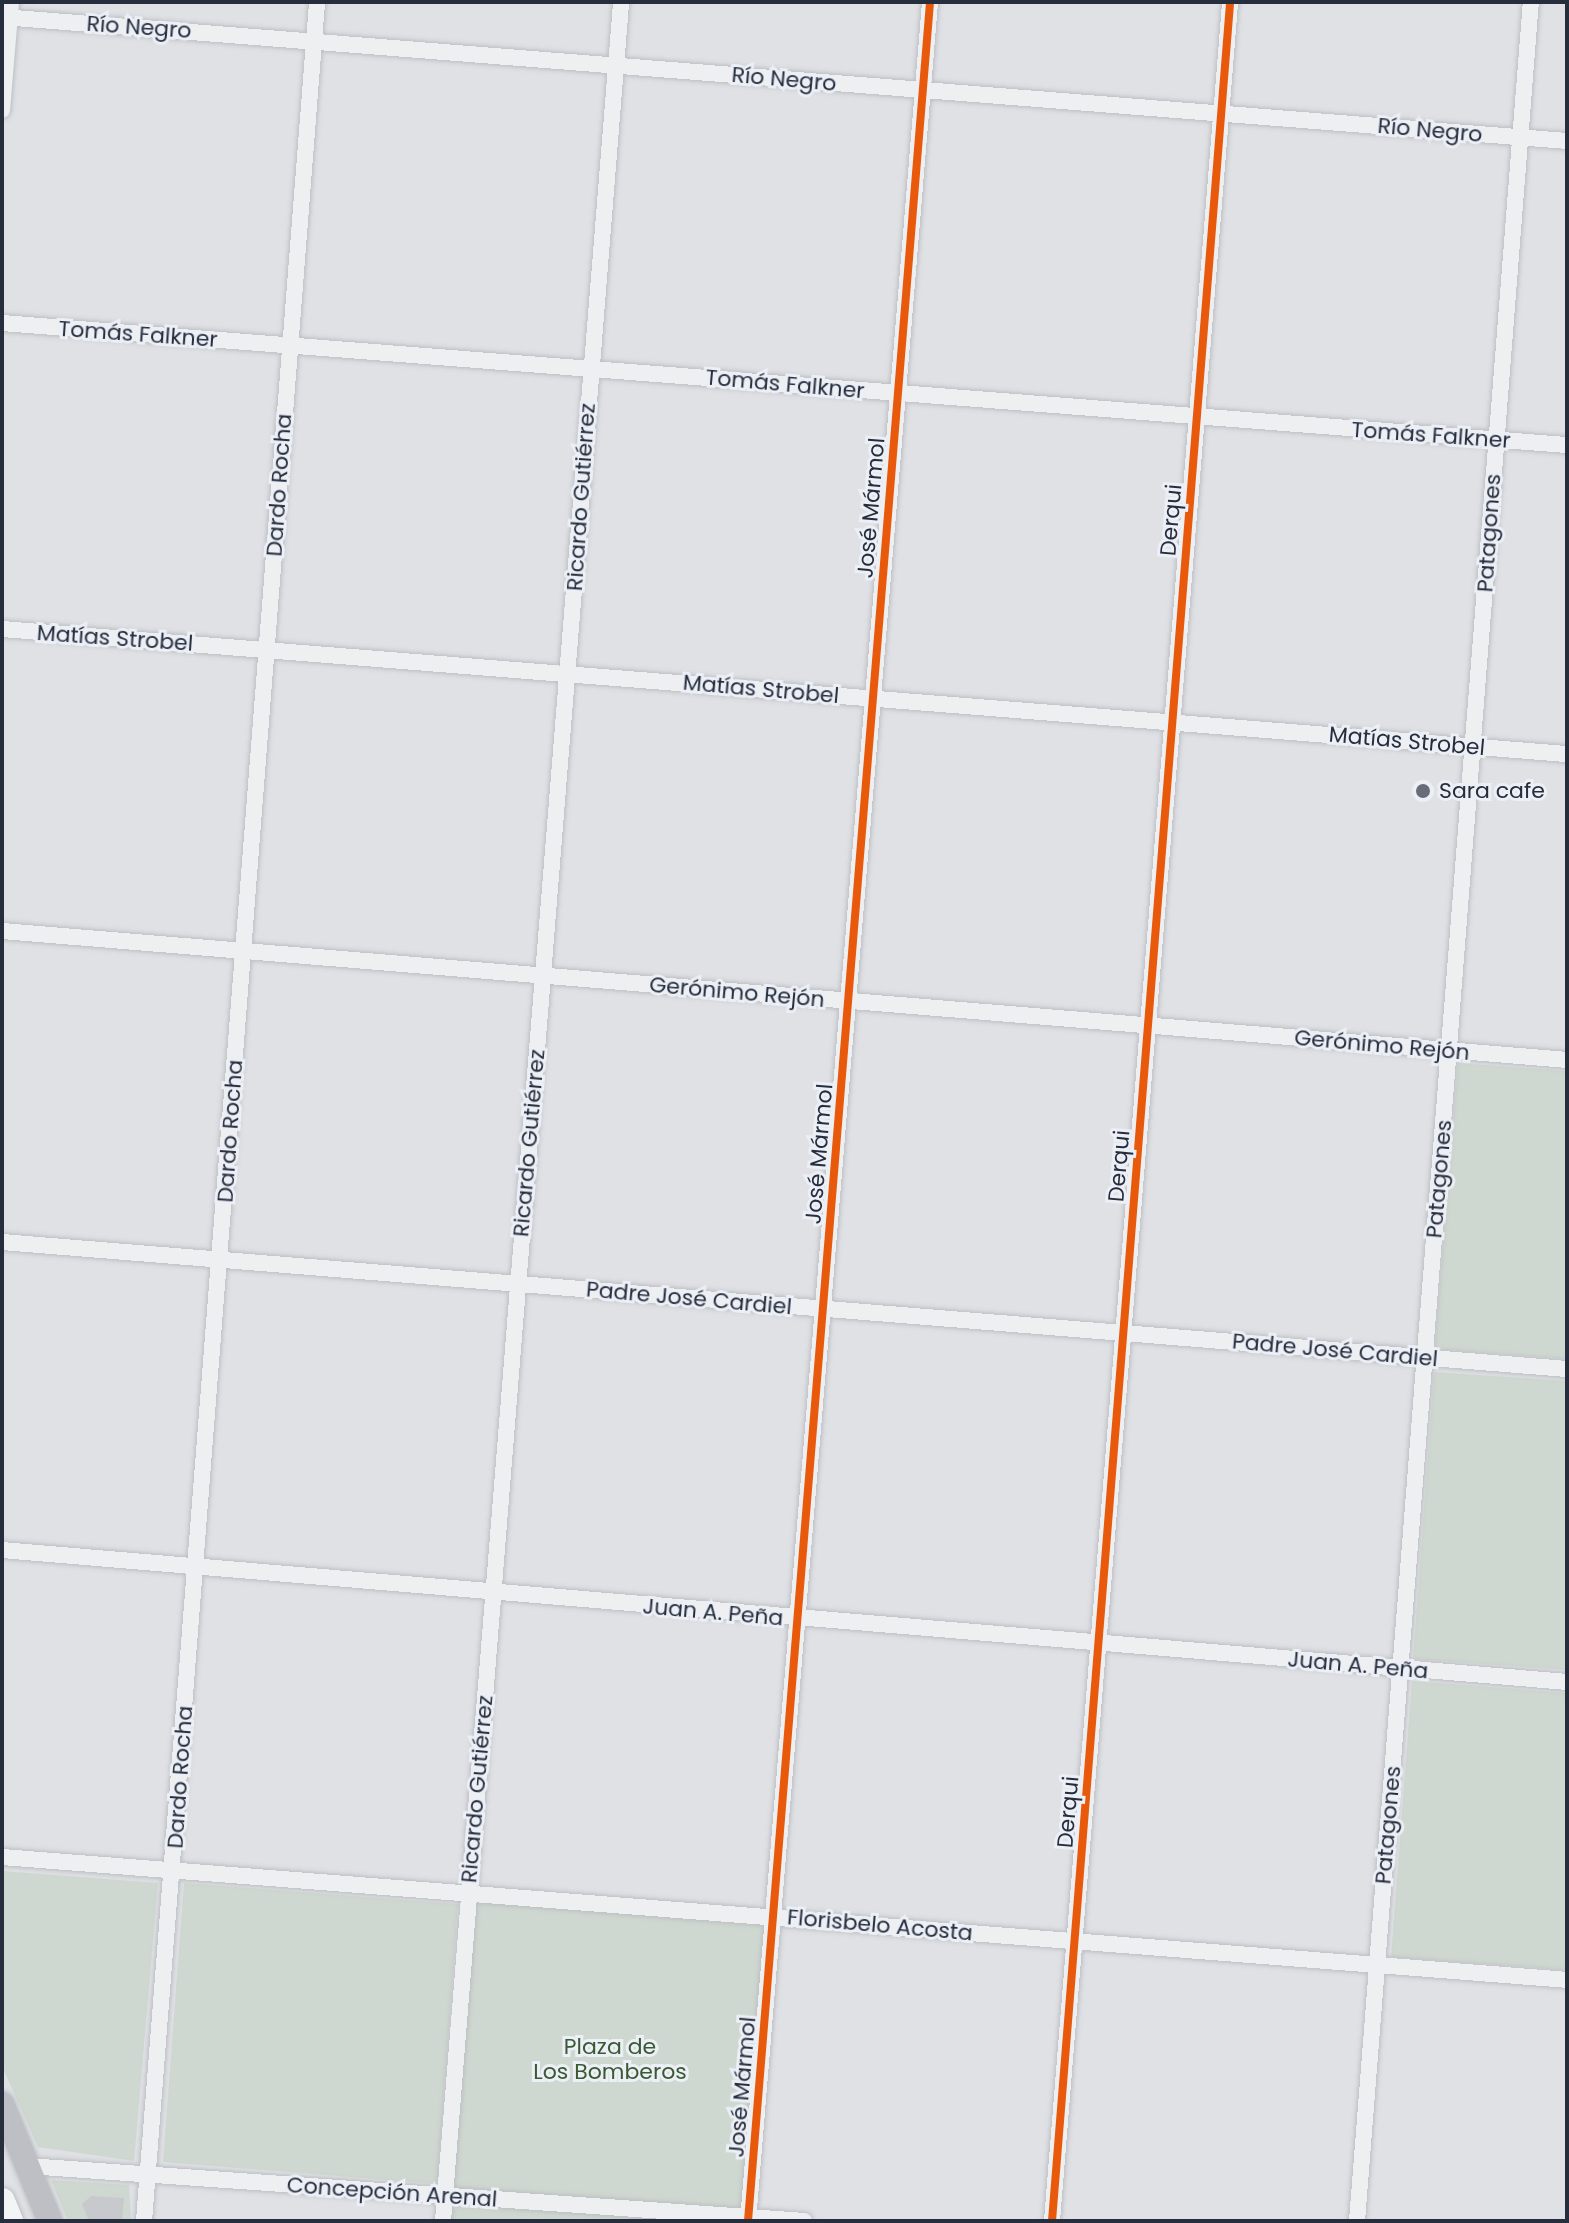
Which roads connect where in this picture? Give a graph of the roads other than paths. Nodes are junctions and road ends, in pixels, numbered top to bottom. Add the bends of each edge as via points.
1 (317, 2) edge
2 (621, 2) edge
3 (930, 2) edge
4 (1230, 2) edge
5 (1531, 2) edge
6 (7, 12) edge
7 (314, 41) junction
8 (616, 65) junction
9 (922, 90) junction
10 (2, 110) edge
11 (1222, 114) junction
12 (1520, 137) junction
13 (1567, 141) edge
14 (2, 323) edge
15 (290, 346) junction
16 (591, 369) junction
17 (898, 393) junction
18 (1197, 417) junction
19 (1497, 440) junction
20 (1567, 445) edge
21 (2, 629) edge
22 (267, 650) junction
23 (567, 673) junction
24 (874, 698) junction
25 (1173, 722) junction
26 (1473, 746) junction
27 (1567, 754) edge
28 (2, 931) edge
29 (243, 951) junction
30 (542, 976) junction
31 (849, 1001) junction
32 (1148, 1026) junction
33 (1449, 1051) junction
34 (1567, 1060) edge
35 (2, 1242) edge
36 (220, 1260) junction
37 (518, 1284) junction
38 (825, 1309) junction
39 (1124, 1333) junction
40 (1425, 1358) junction
41 (1567, 1369) edge
42 (2, 1550) edge
43 (196, 1570) junction
44 (493, 1594) junction
45 (801, 1619) junction
46 (1100, 1644) junction
47 (1401, 1668) junction
48 (1567, 1682) edge
49 (2, 1857) edge
50 (173, 1869) junction
51 (468, 1892) junction
52 (776, 1917) junction
53 (1075, 1940) junction
54 (1377, 1965) junction
55 (1567, 1980) edge
56 (2, 2104) edge
57 (28, 2166) junction
58 (149, 2174) junction
59 (445, 2196) junction
60 (2, 2201) edge
61 (749, 2219) edge
62 (10, 2221) edge
63 (50, 2221) edge
64 (144, 2221) edge
65 (443, 2221) edge
66 (804, 2221) edge
67 (1052, 2221) edge
68 (1357, 2221) edge

1 - 7 street, Dardo Rocha
2 - 8 street, Ricardo Gutiérrez
3 - 9 street, José Mármol
4 - 11 street, Derqui
5 - 12 street, Patagones
6 - 7 street, Río Negro
6 - 10 street
7 - 8 street, Río Negro
7 - 15 street, Dardo Rocha
8 - 9 street, Río Negro
8 - 16 street, Ricardo Gutiérrez
9 - 11 street, Río Negro
9 - 17 street, José Mármol
11 - 12 street, Río Negro
11 - 18 street, Derqui
12 - 13 street, Río Negro
12 - 19 street, Patagones
14 - 15 street, Tomás Falkner
15 - 16 street, Tomás Falkner
15 - 22 street, Dardo Rocha
16 - 17 street, Tomás Falkner
16 - 23 street, Ricardo Gutiérrez
17 - 18 street, Tomás Falkner
17 - 24 street, José Mármol
18 - 19 street, Tomás Falkner
18 - 25 street, Derqui
19 - 20 street, Tomás Falkner
19 - 26 street, Patagones
21 - 22 street, Matías Strobel
22 - 23 street, Matías Strobel
22 - 29 street, Dardo Rocha
23 - 24 street, Matías Strobel
23 - 30 street, Ricardo Gutiérrez
24 - 25 street, Matías Strobel
24 - 31 street, José Mármol
25 - 26 street, Matías Strobel
25 - 32 street, Derqui
26 - 27 street, Matías Strobel
26 - 33 street, Patagones
28 - 29 street, Gerónimo Rejón
29 - 30 street, Gerónimo Rejón
29 - 36 street, Dardo Rocha
30 - 31 street, Gerónimo Rejón
30 - 37 street, Ricardo Gutiérrez
31 - 32 street, Gerónimo Rejón
31 - 38 street, José Mármol
32 - 33 street, Gerónimo Rejón
32 - 39 street, Derqui
33 - 34 street, Gerónimo Rejón
33 - 40 street, Patagones
35 - 36 street, Padre José Cardiel
36 - 37 street, Padre José Cardiel
36 - 43 street, Dardo Rocha
37 - 38 street, Padre José Cardiel
37 - 44 street, Ricardo Gutiérrez
38 - 39 street, Padre José Cardiel
38 - 45 street, José Mármol
39 - 40 street, Padre José Cardiel
39 - 46 street, Derqui
40 - 41 street, Padre José Cardiel
40 - 47 street, Patagones
42 - 43 street, Juan A. Peña
43 - 44 street, Juan A. Peña
43 - 50 street, Dardo Rocha
44 - 45 street, Juan A. Peña
44 - 51 street, Ricardo Gutiérrez
45 - 46 street, Juan A. Peña
45 - 52 street, José Mármol
46 - 47 street, Juan A. Peña
46 - 53 street, Derqui
47 - 48 street, Juan A. Peña
47 - 54 street, Patagones
49 - 50 street, Florisbelo Acosta
50 - 51 street, Florisbelo Acosta
50 - 58 street, Dardo Rocha
51 - 52 street, Florisbelo Acosta
51 - 59 street, Ricardo Gutiérrez
52 - 53 street, Florisbelo Acosta
52 - 61 street, José Mármol
53 - 54 street, Florisbelo Acosta
53 - 67 street, Derqui
54 - 55 street, Florisbelo Acosta
54 - 68 street, Patagones
56 - 57 main road
57 - 58 street, Concepción Arenal
57 - 63 main road
58 - 59 street, Concepción Arenal
58 - 64 street, Dardo Rocha
59 - 61 street, Concepción Arenal
59 - 65 street, Ricardo Gutiérrez
60 - 62 main road
61 - 66 street, Concepción Arenal

